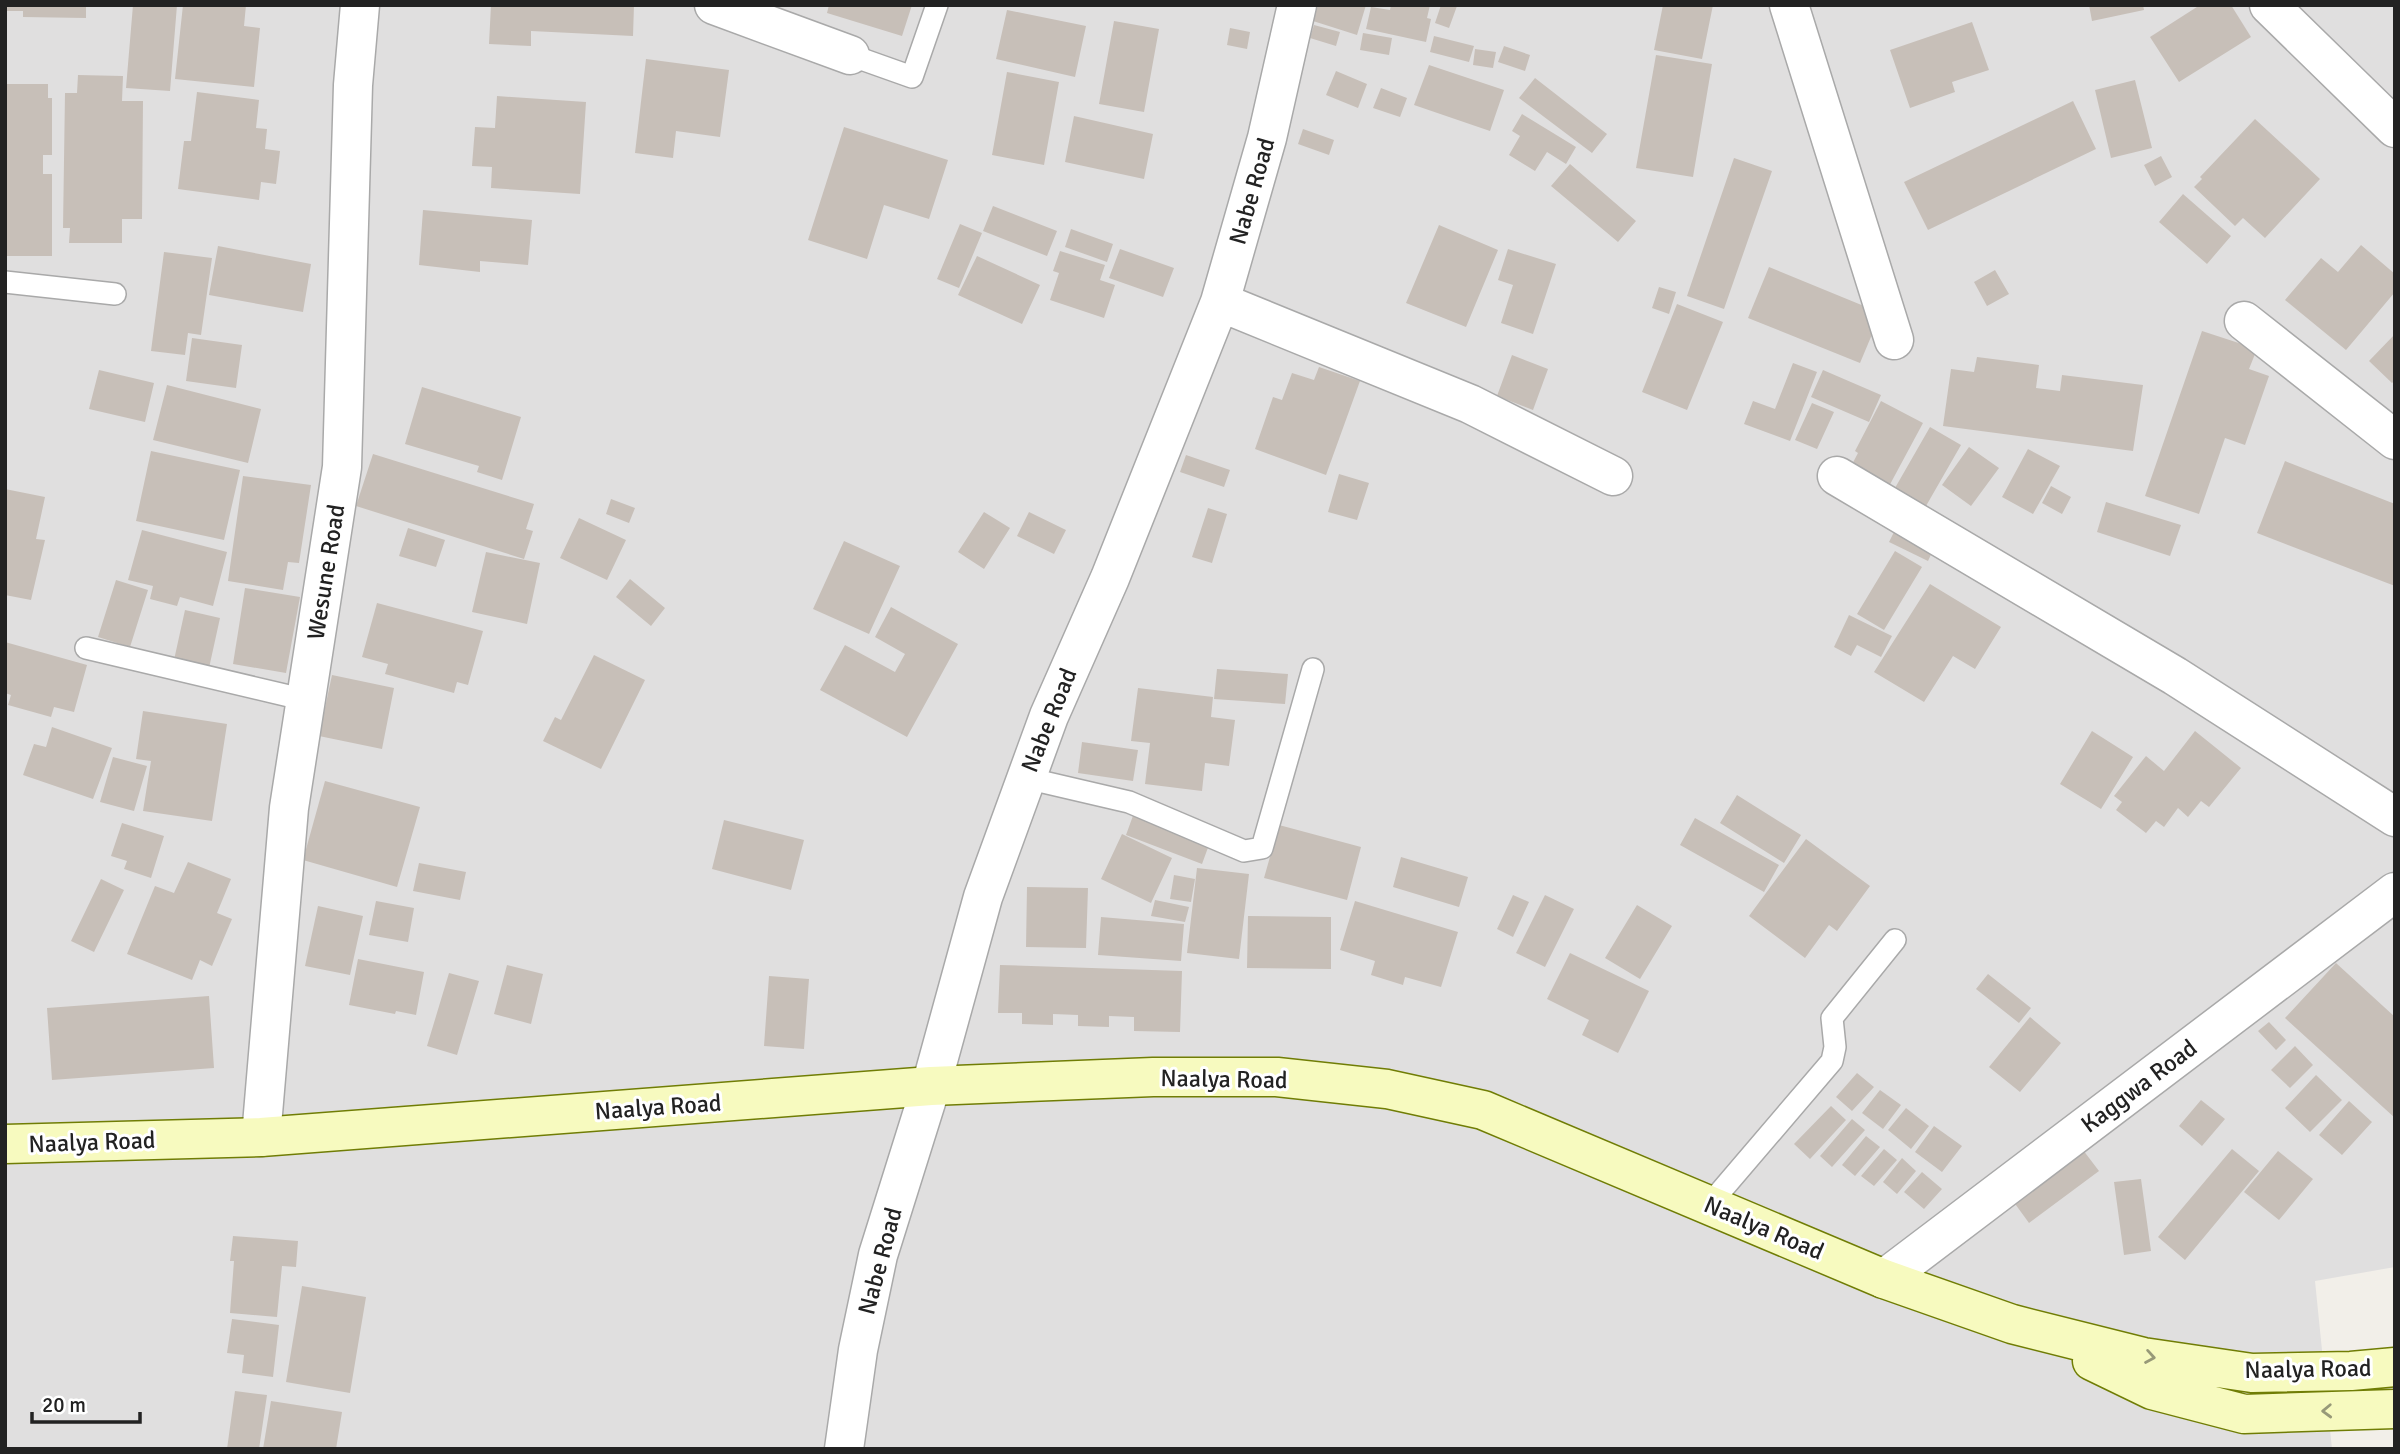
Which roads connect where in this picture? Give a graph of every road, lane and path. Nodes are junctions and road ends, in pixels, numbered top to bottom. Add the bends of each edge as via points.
1 (360, 5) edge
2 (714, 5) edge
3 (937, 5) edge
4 (1297, 5) edge
5 (1789, 5) edge
6 (2269, 5) edge
7 (850, 55) joint
8 (2395, 128) edge
9 (5, 282) edge
10 (115, 294) dead end
11 (1220, 302) junction
12 (2244, 321) dead end
13 (1894, 340) dead end
14 (2395, 440) edge
15 (1613, 476) dead end
16 (1837, 476) dead end
17 (86, 648) dead end
18 (1312, 669) dead end
19 (306, 701) junction
20 (1026, 778) junction
21 (2395, 817) edge
22 (2395, 892) edge
23 (1895, 940) dead end
24 (931, 1086) junction
25 (261, 1137) junction
26 (5, 1144) edge
27 (1709, 1205) junction
28 (1884, 1279) junction
29 (2012, 1324) junction
30 (2395, 1367) edge
31 (2395, 1409) edge
32 (844, 1449) edge

1 - 19 street, Wesune Road via 353,85 342,467
2 - 7 street
3 - 7 lane via 912,77
4 - 11 street, Nabe Road via 1267,138
5 - 13 street
6 - 8 street
9 - 10 lane
11 - 15 street via 1470,404
11 - 20 street, Nabe Road
12 - 14 street
16 - 21 street via 2175,677
17 - 19 lane
18 - 20 lane via 1262,848 1244,851 1129,802
19 - 25 street, Wesune Road via 289,808
20 - 24 street, Nabe Road via 983,897
22 - 28 street, Kaggwa Road
23 - 27 lane via 1832,1018 1832,1060
24 - 25 main road, Naalya Road
24 - 27 main road, Naalya Road via 1277,1077 1387,1089 1483,1110
24 - 32 street, Nabe Road via 878,1255
25 - 26 main road, Naalya Road
27 - 28 main road, Naalya Road
28 - 29 main road, Naalya Road
29 -> 30 main road, Naalya Road via 2143,1357 2252,1373
31 -> 29 main road via 2244,1414 2152,1390

